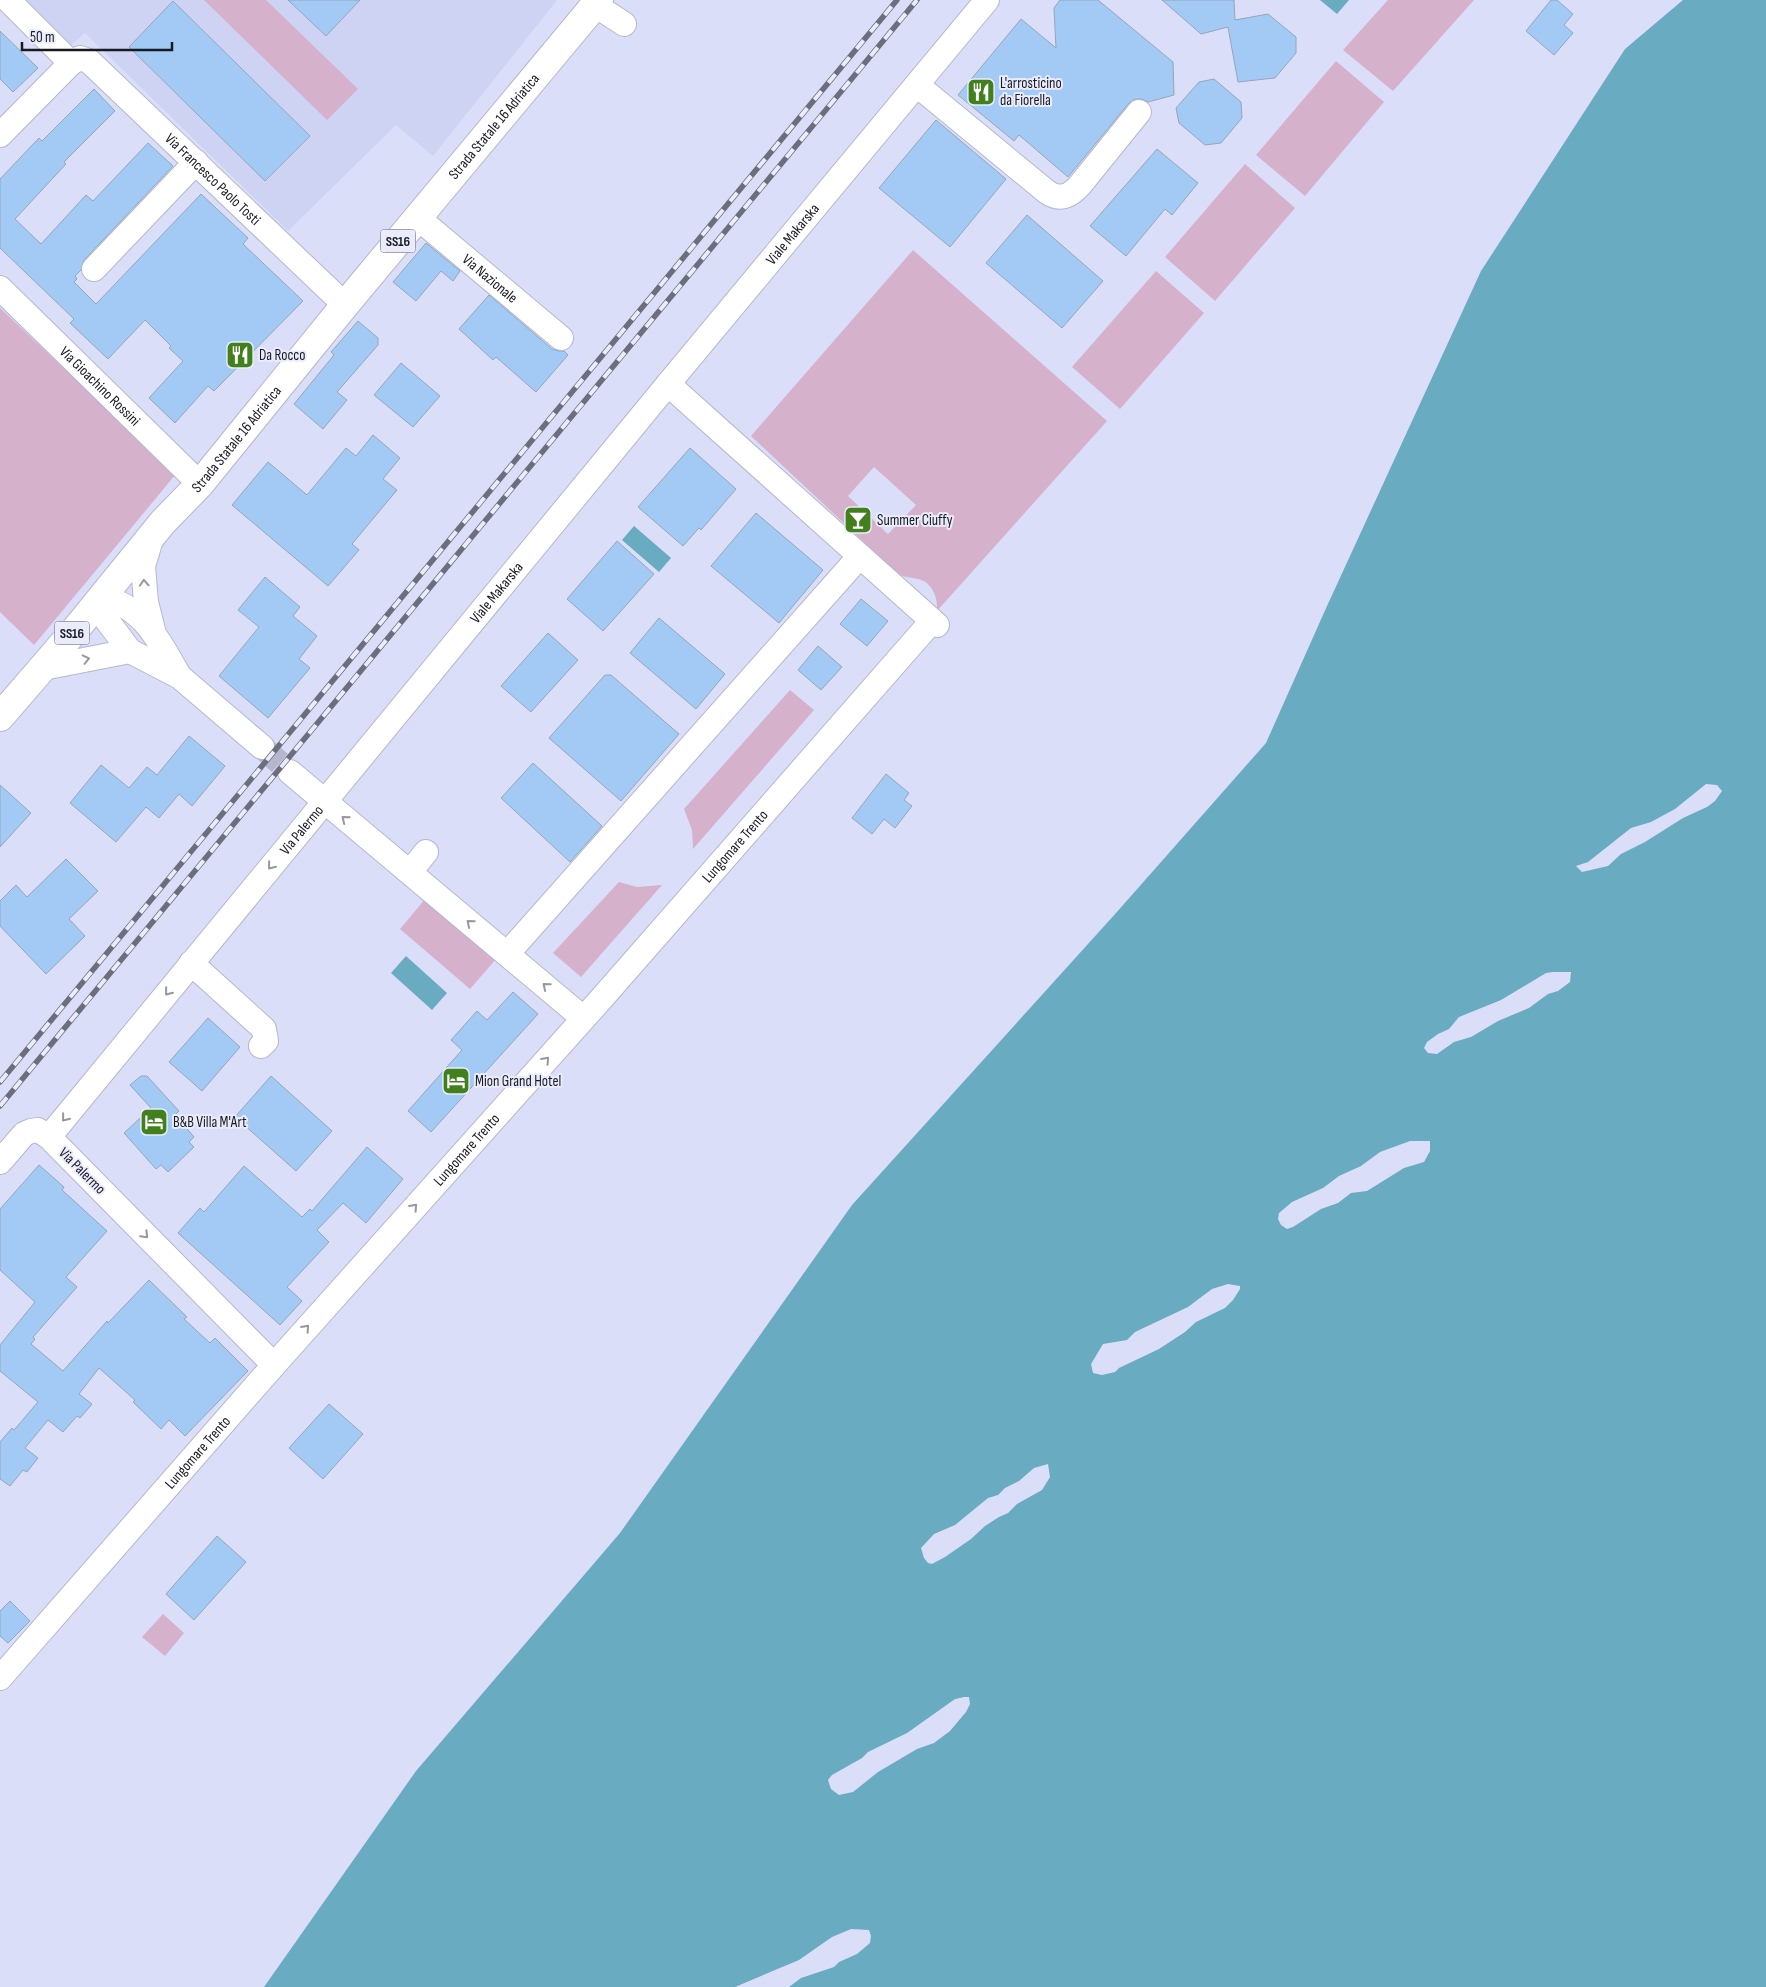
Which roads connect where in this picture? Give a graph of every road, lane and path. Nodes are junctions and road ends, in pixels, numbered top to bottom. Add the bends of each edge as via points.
1 (8, 0) edge
2 (987, 0) edge
3 (597, 2) edge
4 (624, 24) dead end
5 (76, 60) junction
6 (917, 85) junction
7 (1139, 112) dead end
8 (0, 135) edge
9 (196, 162) junction
10 (418, 218) junction
11 (94, 269) dead end
12 (0, 288) edge
13 (345, 305) junction
14 (561, 338) dead end
15 (668, 384) junction
16 (200, 484) junction
17 (152, 536) junction
18 (860, 556) junction
19 (101, 598) junction
20 (153, 630) junction
21 (130, 651) junction
22 (42, 668) junction
23 (180, 677) junction
24 (0, 717) edge
25 (262, 748) tunnel mouth
26 (290, 772) tunnel mouth
27 (324, 801) junction
28 (426, 852) dead end
29 (410, 872) junction
30 (507, 954) junction
31 (191, 963) junction
32 (583, 1018) junction
33 (261, 1046) dead end
34 (49, 1137) junction
35 (0, 1162) edge
36 (274, 1365) junction
37 (0, 1678) edge

1 - 5 street, Via Francesco Paolo Tosti
2 - 6 street, Viale Makarska
3 - 4 street
3 - 10 main road, Strada Statale 16 Adriatica / SS16
5 - 8 street
5 - 9 street, Via Francesco Paolo Tosti via 89,60
6 - 7 street via 1047,192 1058,197 1068,196 1080,186
6 - 15 street, Viale Makarska
9 - 11 street
9 - 13 street, Via Francesco Paolo Tosti
10 - 13 main road, Strada Statale 16 Adriatica / SS16
10 - 14 street, Via Nazionale
12 - 16 street, Via Gioachino Rossini
13 - 16 main road, Strada Statale 16 Adriatica / SS16
15 - 18 street
15 - 27 street, Viale Makarska
16 - 17 main road, Strada Statale 16 Adriatica / SS16
17 - 19 main road, Strada Statale 16 Adriatica / SS16
20 -> 17 street via 146,602 143,566
18 - 30 street
18 - 32 street, Lungomare Trento via 934,623
19 - 20 street via 125,605
19 - 21 street via 103,613
19 - 22 main road, SS16
20 - 23 street
22 -> 21 street
21 - 23 street
22 - 24 main road, SS16
23 - 25 street
26 - 27 street, Via Palermo
29 -> 27 street
27 -> 31 street, Via Palermo
28 - 29 street
30 -> 29 street
32 -> 30 street
31 - 33 street via 264,1029 266,1041
31 -> 34 street, Via Palermo
36 -> 32 street, Lungomare Trento
34 - 35 street via 38,1130 27,1132
34 -> 36 street, Via Palermo
36 - 37 street, Lungomare Trento

